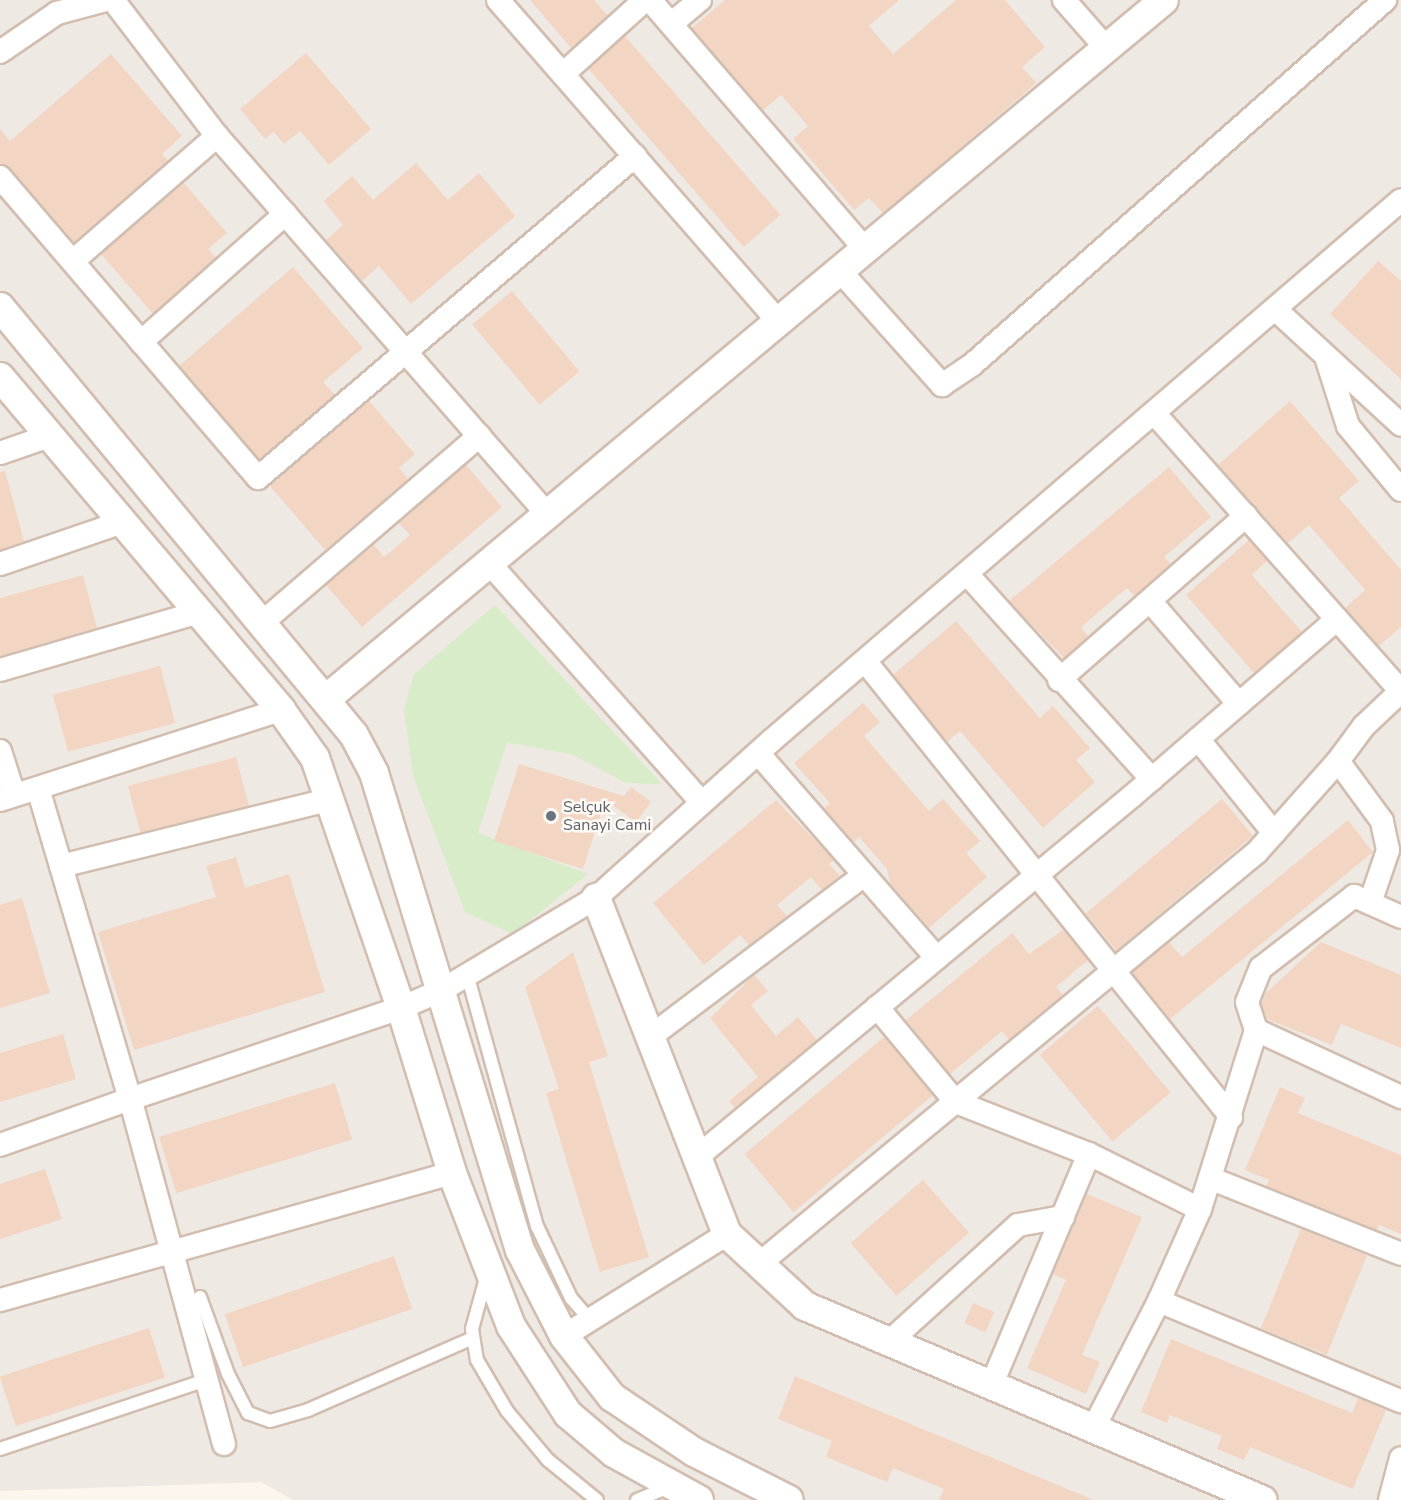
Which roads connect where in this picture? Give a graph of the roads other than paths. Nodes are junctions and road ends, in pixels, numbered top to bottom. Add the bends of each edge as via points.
1 (106, 0) edge
2 (113, 0) edge
3 (498, 0) edge
4 (648, 0) edge
5 (700, 0) edge
6 (1064, 0) edge
7 (1164, 0) edge
8 (1385, 0) edge
9 (56, 7) edge
10 (671, 24) junction
11 (1107, 49) junction
12 (0, 52) edge
13 (563, 74) junction
14 (217, 136) junction
15 (635, 156) junction
16 (0, 177) edge
17 (1396, 213) edge
18 (285, 214) junction
19 (867, 251) junction
20 (73, 261) junction
21 (842, 272) junction
22 (0, 307) edge
23 (1275, 309) junction
24 (780, 323) junction
25 (141, 342) junction
26 (408, 354) junction
27 (1326, 356) junction
28 (0, 376) edge
29 (1154, 413) junction
30 (1401, 425) edge
31 (49, 436) junction
32 (479, 436) junction
33 (0, 453) edge
34 (1401, 490) edge
35 (548, 515) junction
36 (1246, 516) junction
37 (123, 522) junction
38 (0, 564) edge
39 (490, 564) junction
40 (968, 574) junction
41 (1150, 601) junction
42 (199, 612) junction
43 (1337, 619) junction
44 (264, 621) junction
45 (865, 661) junction
46 (0, 670) edge
47 (1059, 680) junction
48 (1401, 691) edge
49 (326, 699) junction
50 (1239, 704) junction
51 (281, 710) junction
52 (1198, 739) junction
53 (0, 751) edge
54 (758, 753) junction
55 (1338, 761) junction
56 (1152, 779) junction
57 (38, 788) junction
58 (7, 798) edge
59 (331, 799) junction
60 (702, 803) junction
61 (1275, 833) junction
62 (61, 866) junction
63 (864, 875) junction
64 (1037, 875) junction
65 (596, 898) junction
66 (1370, 903) junction
67 (1401, 917) edge
68 (937, 957) junction
69 (1114, 971) junction
70 (467, 974) junction
71 (442, 990) junction
72 (877, 1007) junction
73 (401, 1008) junction
74 (1256, 1030) junction
75 (650, 1037) junction
76 (1401, 1097) edge
77 (130, 1099) junction
78 (956, 1102) junction
79 (1231, 1117) junction
80 (0, 1145) edge
81 (1089, 1154) junction
82 (697, 1157) junction
83 (452, 1173) junction
84 (1212, 1179) junction
85 (1200, 1209) junction
86 (1063, 1217) junction
87 (727, 1234) junction
88 (174, 1251) junction
89 (1401, 1254) edge
90 (759, 1264) junction
91 (488, 1271) junction
92 (200, 1297) dead end
93 (0, 1300) edge
94 (1159, 1301) junction
95 (591, 1321) junction
96 (564, 1336) junction
97 (473, 1338) junction
98 (889, 1342) junction
99 (209, 1379) junction
100 (991, 1386) junction
101 (1401, 1401) edge
102 (1093, 1429) junction
103 (224, 1444) dead end
104 (0, 1449) edge
105 (1401, 1458) edge
106 (671, 1487) junction
107 (597, 1500) edge
108 (637, 1500) edge
109 (699, 1500) edge
110 (789, 1500) edge
111 (1263, 1500) edge
112 (1390, 1500) edge

1 - 9 street
2 - 14 street
3 - 13 street
4 - 10 street
4 - 13 street
5 - 10 street
6 - 11 street
7 - 11 street
8 - 21 street via 982,356 942,385
9 - 12 street
10 - 19 street
11 - 19 street
13 - 15 street
14 - 18 street
14 - 20 street
15 - 24 street
15 - 26 street
16 - 20 street
17 - 23 street
18 - 25 street
18 - 26 street
19 - 21 street
20 - 25 street
21 - 24 street
22 - 44 street
23 - 27 street
23 - 29 street
24 - 35 street
25 - 26 street via 258,478
26 - 32 street
27 - 30 street
27 - 34 street via 1348,426
28 - 31 street
29 - 36 street
29 - 40 street
31 - 33 street
31 - 37 street
32 - 35 street
32 - 44 street
35 - 39 street
36 - 41 street
36 - 43 street
37 - 38 street
37 - 42 street
39 - 49 street
39 - 60 street
40 - 45 street
40 - 47 street
41 - 47 street
41 - 50 street
42 - 46 street
42 - 51 street
43 - 48 street
43 - 50 street
44 - 49 street
45 - 54 street
45 - 64 street
47 - 56 street
48 - 55 street via 1364,726
49 - 71 street via 354,735 374,773
50 - 52 street
51 - 57 street
51 - 59 street via 315,758
52 - 56 street
52 - 61 street
53 - 58 street
54 - 60 street
54 - 63 street
55 - 61 street
55 - 66 street via 1382,821 1388,850
56 - 64 street
57 - 58 street
57 - 62 street
59 - 62 street
59 - 73 street
60 - 65 street
61 - 69 street
62 - 77 street
63 - 68 street
63 - 75 street
64 - 68 street
64 - 69 street
65 - 70 street
65 - 75 street
66 - 67 street
66 - 74 street via 1354,896 1261,968 1247,1002
68 - 72 street
69 - 78 street
69 - 79 street
70 - 71 street
70 - 95 lane via 537,1226 571,1298
71 - 73 street
71 - 96 street via 516,1240
72 - 78 street
72 - 82 street
73 - 77 street
73 - 83 street
74 - 76 street
74 - 79 street
75 - 82 street
77 - 80 street
77 - 88 street
78 - 81 street
78 - 90 street
79 - 84 street
81 - 85 street
81 - 86 street
82 - 87 street
83 - 88 street
83 - 91 street
84 - 85 street
84 - 89 street
85 - 94 street
86 - 98 street via 1018,1225
86 - 100 street
87 - 90 street
87 - 95 street
88 - 93 street
88 - 99 street
90 - 98 street via 805,1306
91 - 97 lane
91 - 106 street via 511,1326 568,1414 614,1454
92 - 97 lane via 228,1374 248,1413 270,1421 308,1410
94 - 101 street
94 - 102 street
95 - 96 street
96 - 110 street via 612,1397 694,1452
97 - 107 lane via 477,1360 507,1411 548,1460
98 - 100 street
99 - 103 street
99 - 104 lane
100 - 102 street
102 - 111 street
105 - 112 street
106 - 108 lane
106 - 109 street

